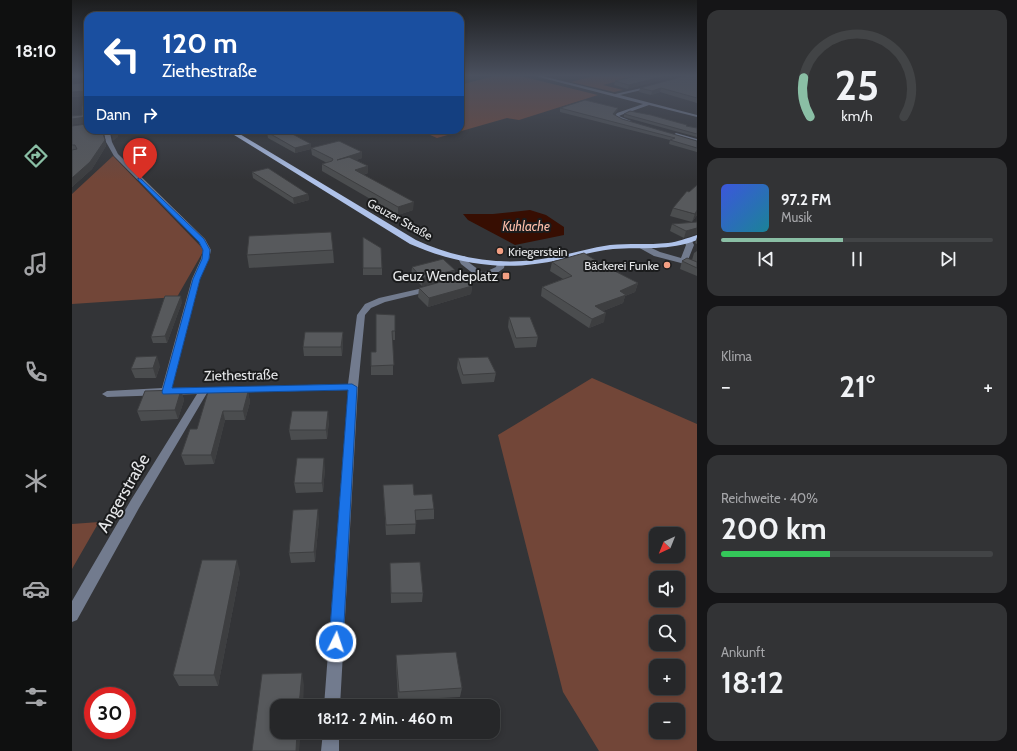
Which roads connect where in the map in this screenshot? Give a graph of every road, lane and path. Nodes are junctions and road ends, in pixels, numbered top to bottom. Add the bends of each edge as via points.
1 (630, 110) edge
2 (673, 110) edge
3 (697, 116) edge
4 (631, 122) edge
5 (668, 132) edge
6 (107, 134) edge
7 (236, 134) edge
8 (697, 141) edge
9 (697, 237) edge
10 (688, 241) junction
11 (640, 246) junction
12 (462, 258) junction
13 (684, 262) junction
14 (501, 263) junction
15 (697, 267) edge
16 (482, 276) junction
17 (352, 387) junction
18 (204, 390) junction
19 (166, 392) junction
20 (107, 394) dead end
21 (72, 616) edge
22 (332, 699) edge
23 (331, 739) edge
24 (330, 751) edge

1 - 4 street via 616,117
2 - 3 street
5 - 8 street
6 - 19 street via 108,142 116,155 202,241 207,250 196,279
7 - 12 main road, Geuzer Straße via 413,242
9 - 10 main road, Geuzer Straße
10 - 11 main road, Geuzer Straße
10 - 13 street via 690,245
11 - 13 street
11 - 14 main road, Geuzer Straße via 600,249 531,262
12 - 14 main road, Geuzer Straße
12 - 16 street
13 - 15 street
14 - 16 street via 496,271
16 - 17 street via 382,300 368,306 361,316
17 - 18 street, Ziethestraße
17 - 22 street
18 - 19 street, Ziethestraße
18 - 21 street, Angerstraße via 135,504
19 - 20 street, Ziethestraße
23 - 24 street

